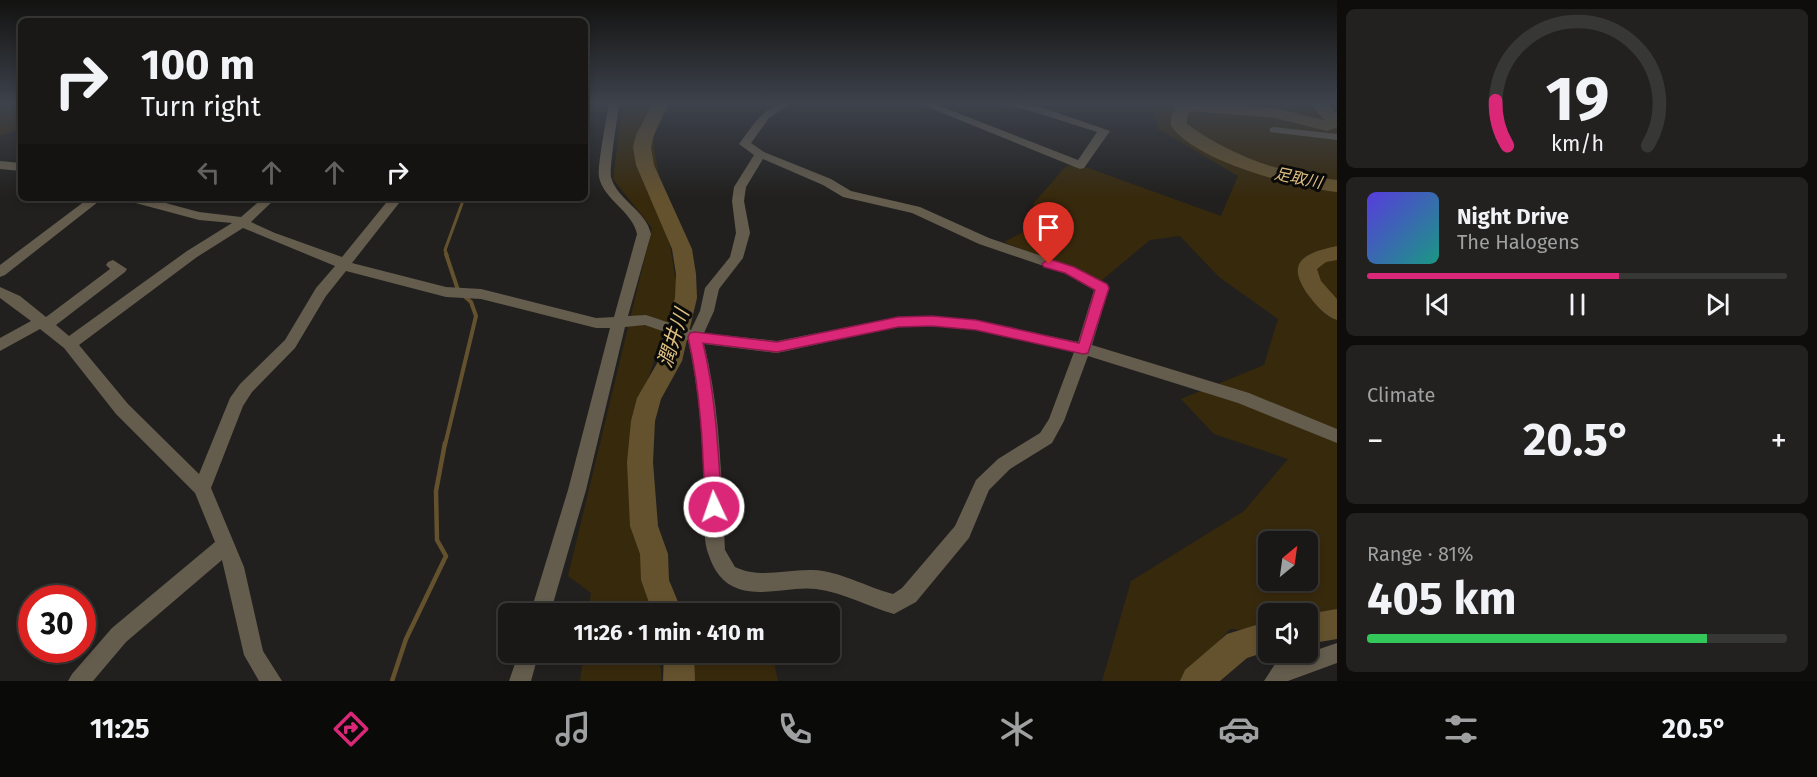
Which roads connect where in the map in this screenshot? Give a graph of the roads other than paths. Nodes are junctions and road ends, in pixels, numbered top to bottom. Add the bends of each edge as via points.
1 (610, 135) edge
2 (752, 135) edge
3 (1003, 135) edge
4 (1101, 135) edge
5 (1317, 135) edge
6 (1337, 137) edge
7 (760, 153) junction
8 (0, 165) edge
9 (18, 168) edge
10 (93, 201) edge
11 (143, 201) edge
12 (267, 201) edge
13 (394, 201) edge
14 (243, 223) junction
15 (342, 264) junction
16 (113, 265) dead end
17 (0, 272) edge
18 (0, 292) edge
19 (619, 323) junction
20 (43, 324) junction
21 (692, 336) junction
22 (69, 344) junction
23 (0, 345) edge
24 (1083, 349) junction
25 (1337, 435) edge
26 (202, 488) junction
27 (224, 546) junction
28 (543, 603) edge
29 (1337, 653) edge
30 (526, 663) edge
31 (79, 681) edge
32 (271, 681) edge
33 (520, 681) edge
34 (1275, 681) edge

1 - 19 street via 605,177 642,224 644,234
2 - 7 street via 745,144
3 - 4 street via 1080,165
5 - 6 street
7 - 21 street via 740,187 742,233 736,258 712,288 707,311
7 - 24 street via 847,194 916,210 984,241 1069,270 1102,288
8 - 9 street
10 - 17 street
11 - 14 street
12 - 14 street
13 - 15 street
14 - 15 street
14 - 22 street via 192,254
15 - 19 street via 411,285 481,294 597,323
15 - 26 street via 290,344 236,403
16 - 20 street via 120,269
18 - 20 street
19 - 21 street via 646,320
19 - 28 street via 577,490
20 - 22 street
20 - 23 street
21 - 24 street via 777,347 898,322 932,321 976,325
21 - 24 street via 704,375 716,551 728,574 756,583 813,579 833,582 894,604 909,595 962,532 982,485 1004,464 1046,438
22 - 26 street via 122,409
24 - 25 street via 1243,398
26 - 27 street
27 - 31 street via 119,635
27 - 32 street via 234,567 254,655
29 - 34 street via 1282,671
30 - 33 street

